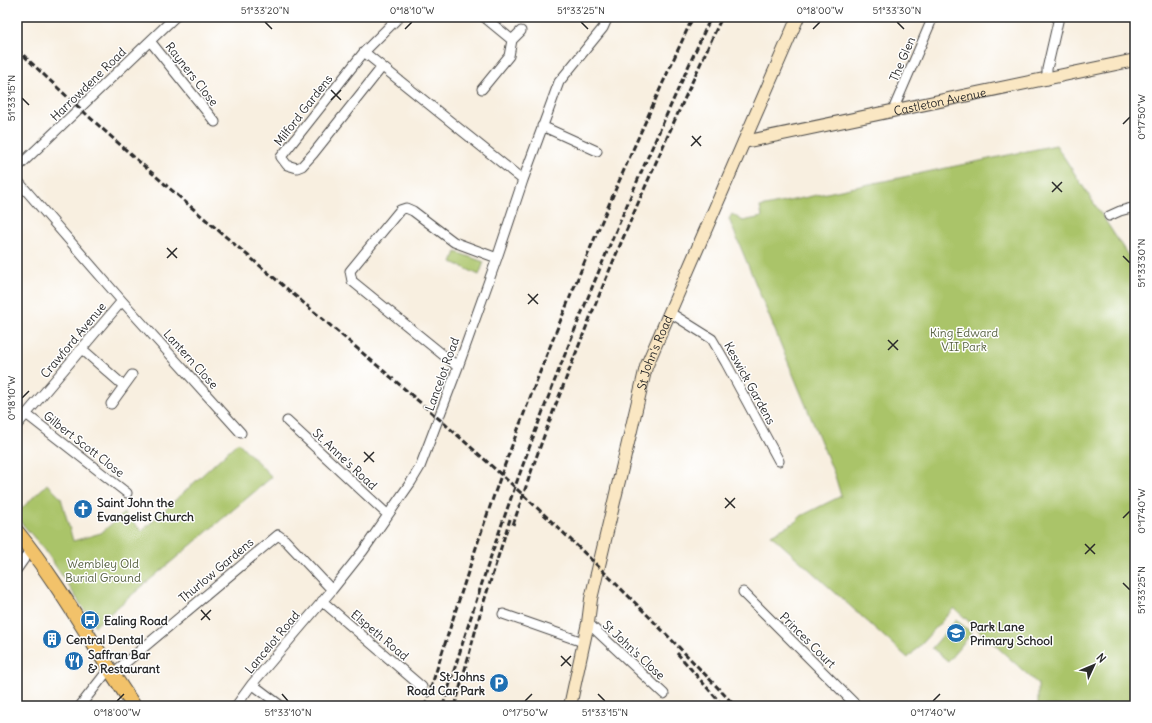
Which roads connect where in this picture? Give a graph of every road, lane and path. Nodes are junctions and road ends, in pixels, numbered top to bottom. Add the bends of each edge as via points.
1 (399, 17) edge
2 (484, 17) edge
3 (608, 17) edge
4 (798, 17) edge
5 (933, 17) edge
6 (1059, 17) edge
7 (172, 18) edge
8 (521, 31) dead end
9 (512, 40) junction
10 (150, 41) junction
11 (364, 52) junction
12 (1135, 60) edge
13 (382, 67) junction
14 (1047, 80) junction
15 (482, 89) dead end
16 (893, 110) junction
17 (215, 122) dead end
18 (542, 126) junction
19 (744, 142) junction
20 (597, 151) dead end
21 (17, 168) edge
22 (17, 180) edge
23 (523, 180) junction
24 (1135, 207) edge
25 (1109, 216) dead end
26 (497, 258) junction
27 (122, 301) junction
28 (669, 312) junction
29 (82, 349) junction
30 (458, 367) junction
31 (132, 375) dead end
32 (124, 386) junction
33 (111, 404) dead end
34 (26, 414) junction
35 (287, 421) dead end
36 (17, 425) edge
37 (241, 433) dead end
38 (779, 461) dead end
39 (127, 493) dead end
40 (388, 515) junction
41 (17, 532) edge
42 (31, 549) junction
43 (17, 569) edge
44 (332, 590) junction
45 (743, 592) dead end
46 (322, 601) junction
47 (503, 614) dead end
48 (588, 623) junction
49 (583, 642) junction
50 (110, 671) junction
51 (252, 684) junction
52 (422, 687) dead end
53 (664, 694) dead end
54 (80, 706) edge
55 (134, 706) edge
56 (236, 706) edge
57 (281, 706) edge
58 (570, 706) edge
59 (857, 706) edge

1 - 11 street, Milford Gardens
2 - 9 street
3 - 18 street, Lancelot Road via 603,28 559,82
4 - 19 street, St John's Road
5 - 16 street, The Glen
6 - 14 street via 1047,69
7 - 10 street, Harrowdene Road
8 - 9 street
9 - 15 street via 509,56
10 - 17 street, Rayners Close
10 - 21 street, Harrowdene Road
11 - 13 street
11 - 13 street, Milford Gardens via 281,158 287,165 296,168 302,166
12 - 14 street, Castleton Avenue
13 - 23 street
14 - 16 street, Castleton Avenue
16 - 19 street, Castleton Avenue
18 - 20 street
18 - 23 street, Lancelot Road
19 - 28 street, St John's Road
22 - 27 street, Crawford Avenue
23 - 26 street, Lancelot Road
24 - 25 street
26 - 30 street, Lancelot Road
26 - 30 street via 454,242 413,210 406,208 400,210 350,271 352,281
27 - 29 street, Crawford Avenue
27 - 37 street, Lantern Close
28 - 38 street, Keswick Gardens via 712,339
28 - 48 street, St John's Road via 646,367 591,599
29 - 32 street
29 - 34 street, Crawford Avenue
30 - 40 street, Lancelot Road via 420,467
31 - 32 street
32 - 33 street
34 - 36 street, Crawford Avenue
34 - 39 street, Gilbert Scott Close
35 - 40 street, St. Anne's Road
40 - 44 street, Lancelot Road
41 - 42 main road
42 - 43 street
42 - 50 main road
44 - 46 street, Lancelot Road
44 - 50 street, Thurlow Gardens via 278,535
45 - 59 street, Princes Court
46 - 51 street, Lancelot Road
46 - 52 street, Elspeth Road
47 - 49 street
48 - 49 street, St John's Road
48 - 53 street, St John's Close
49 - 58 street, St John's Road
50 - 54 street
50 - 55 main road
51 - 56 street, Lancelot Road
51 - 57 street

